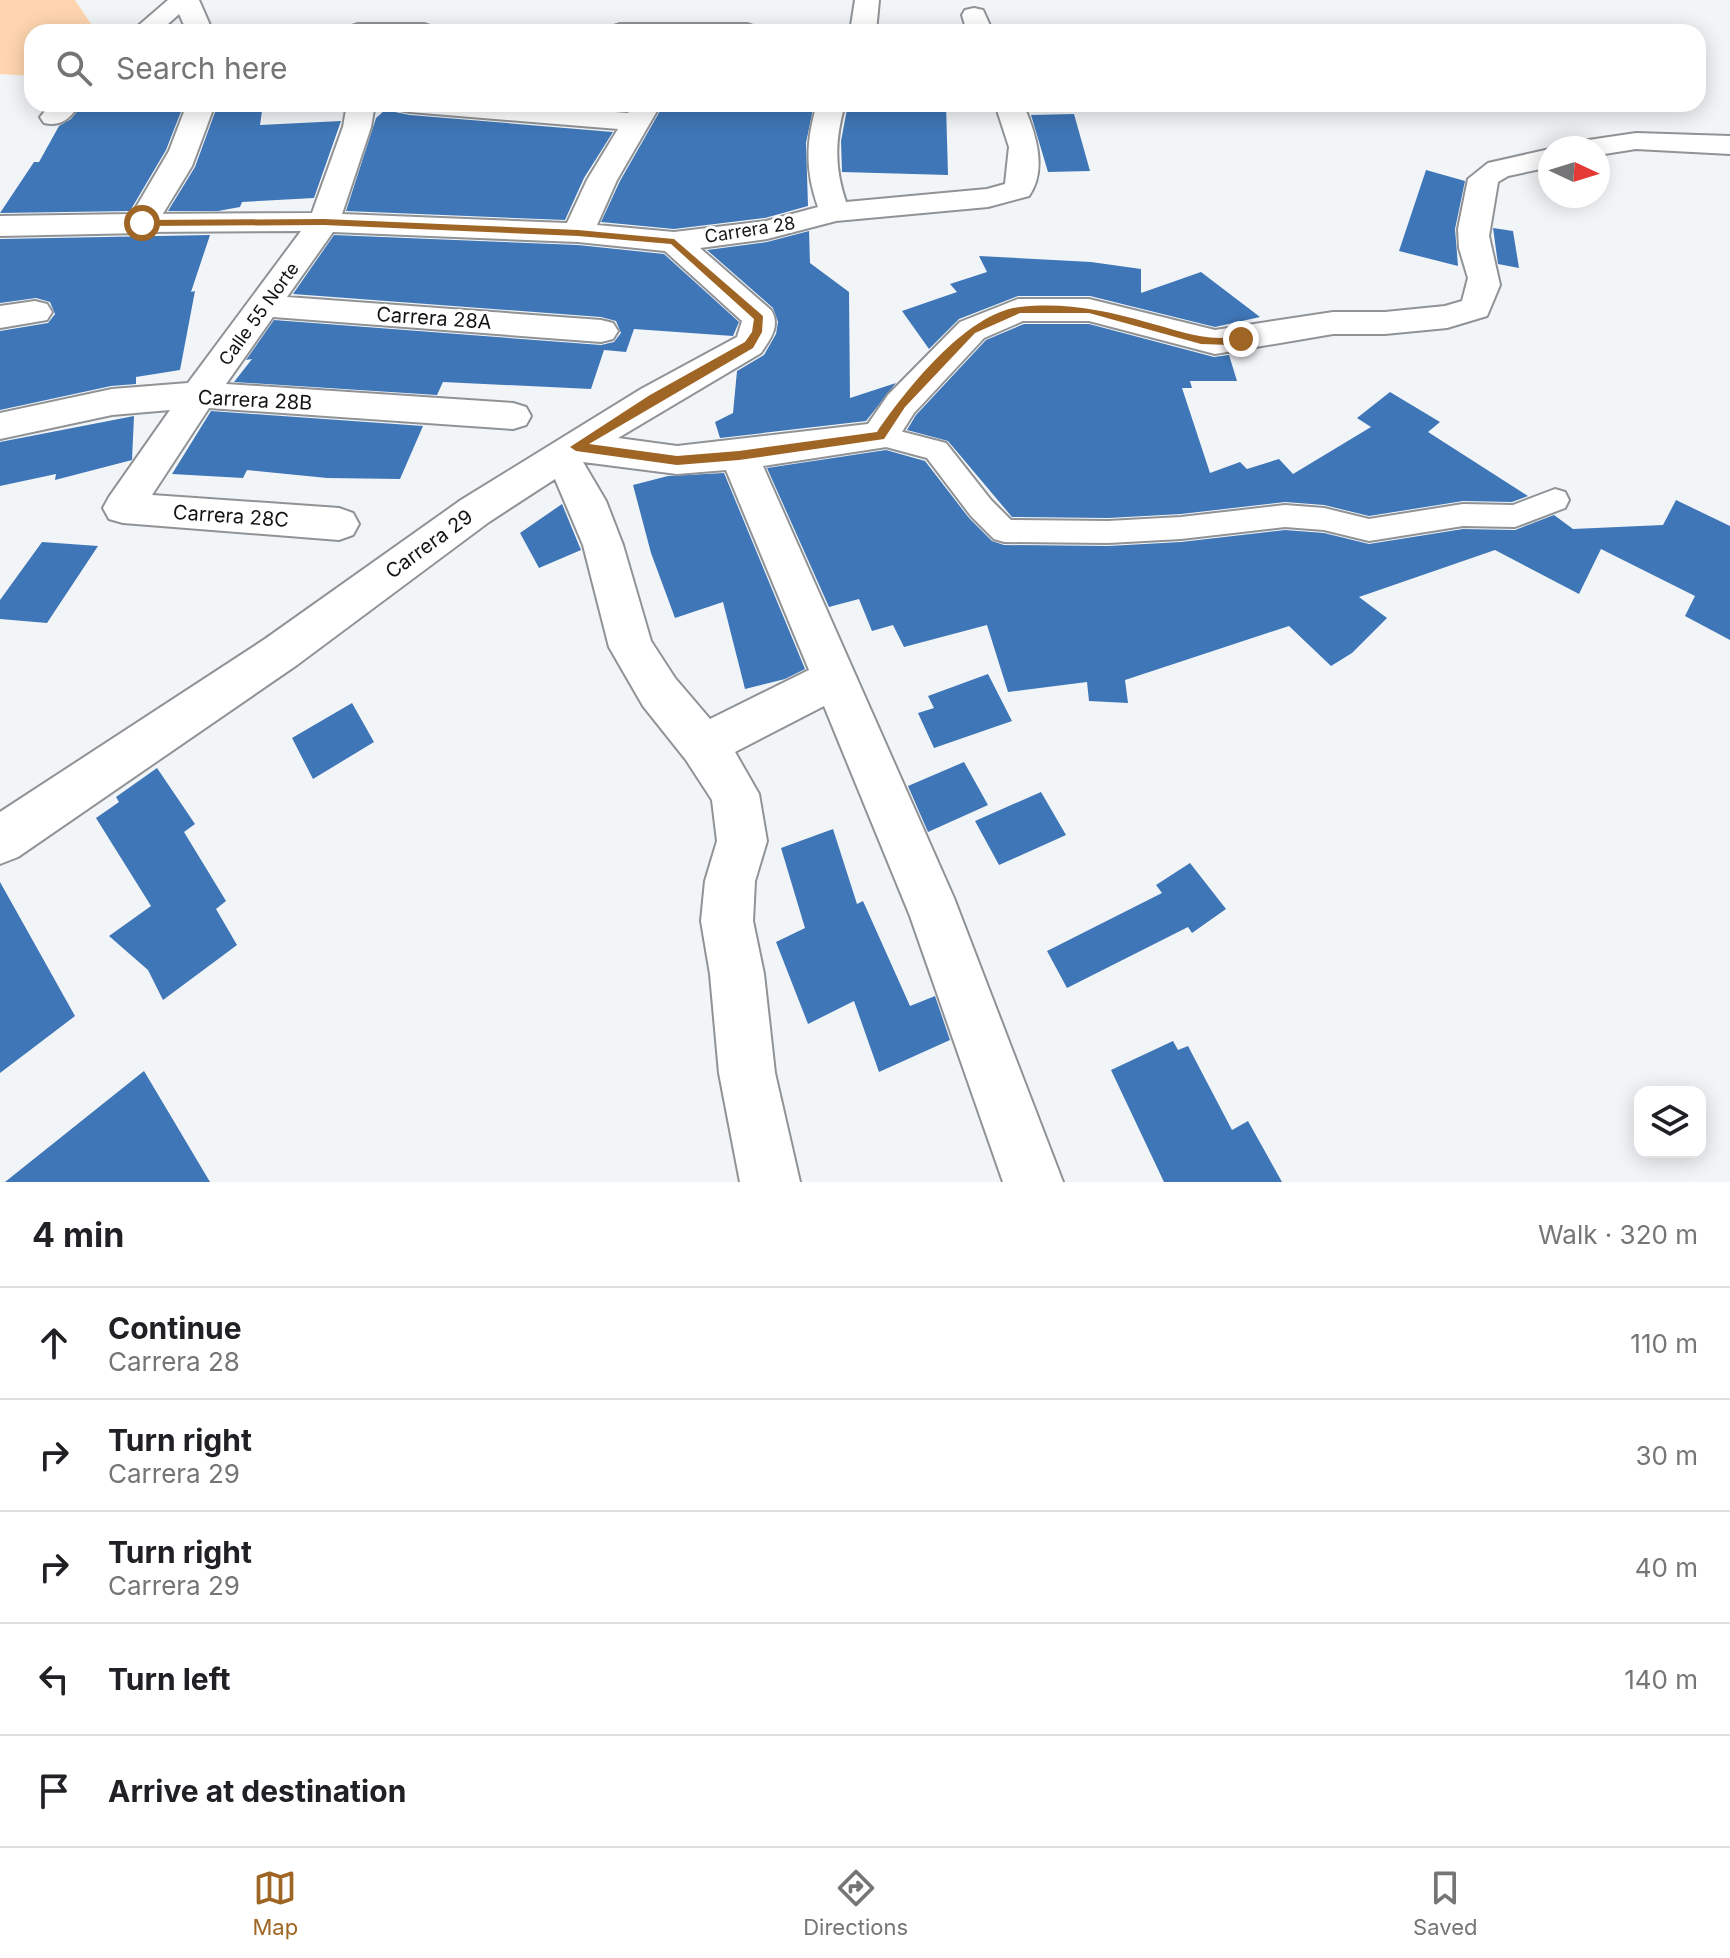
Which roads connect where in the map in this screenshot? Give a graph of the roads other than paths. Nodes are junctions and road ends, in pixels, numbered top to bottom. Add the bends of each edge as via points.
1 (184, 0) edge
2 (867, 0) edge
3 (154, 24) edge
4 (196, 24) edge
5 (864, 24) edge
6 (199, 112) edge
7 (360, 112) edge
8 (616, 112) edge
9 (829, 112) edge
10 (1013, 112) edge
11 (642, 113) edge
12 (1610, 142) edge
13 (1730, 145) edge
14 (1538, 161) edge
15 (835, 212) junction
16 (324, 222) junction
17 (142, 223) junction
18 (0, 226) edge
19 (578, 233) junction
20 (674, 242) junction
21 (266, 306) junction
22 (35, 312) dead end
23 (0, 317) edge
24 (601, 331) dead end
25 (199, 395) junction
26 (513, 416) dead end
27 (0, 426) edge
28 (880, 436) junction
29 (569, 451) junction
30 (739, 455) junction
31 (1555, 500) dead end
32 (123, 508) joint
33 (339, 524) dead end
34 (836, 678) junction
35 (703, 745) junction
36 (0, 840) edge
37 (770, 1182) edge
38 (1033, 1182) edge

1 - 3 street
1 - 4 street
2 - 5 street
6 - 17 street via 173,175
7 - 16 street, Calle 55 Norte
8 - 11 street
9 - 15 street via 819,163
10 - 15 street, Carrera 28 via 1025,158 1018,190 988,198
11 - 19 street
12 - 13 street
14 - 28 street via 1498,169 1483,179 1473,234 1486,274 1475,308 1447,317 1333,323 1231,342 1201,340 1089,310 1018,310 972,330 901,404
15 - 20 street, Carrera 28 via 767,230
16 - 17 street, Carrera 28
16 - 19 street, Carrera 28
16 - 21 street, Calle 55 Norte
17 - 18 street, Carrera 28
19 - 20 street, Carrera 28
20 - 29 street, Carrera 29 via 759,318 757,332 749,345
21 - 24 street, Carrera 28A
21 - 25 street, Calle 55 Norte
22 - 23 street
25 - 26 street, Carrera 28B
25 - 27 street, Carrera 28B via 112,402
25 - 32 street, Calle 55 Norte
28 - 30 street
28 - 31 street via 936,450 1004,531 1152,530 1285,516 1369,530 1463,515 1515,516
29 - 30 street via 677,460
29 - 35 street via 603,545 631,647 659,692
29 - 36 street, Carrera 29
30 - 34 street
32 - 33 street, Carrera 28C
34 - 35 street
34 - 38 street via 936,916
35 - 37 street via 735,794 742,841 730,881 727,921 747,1073

